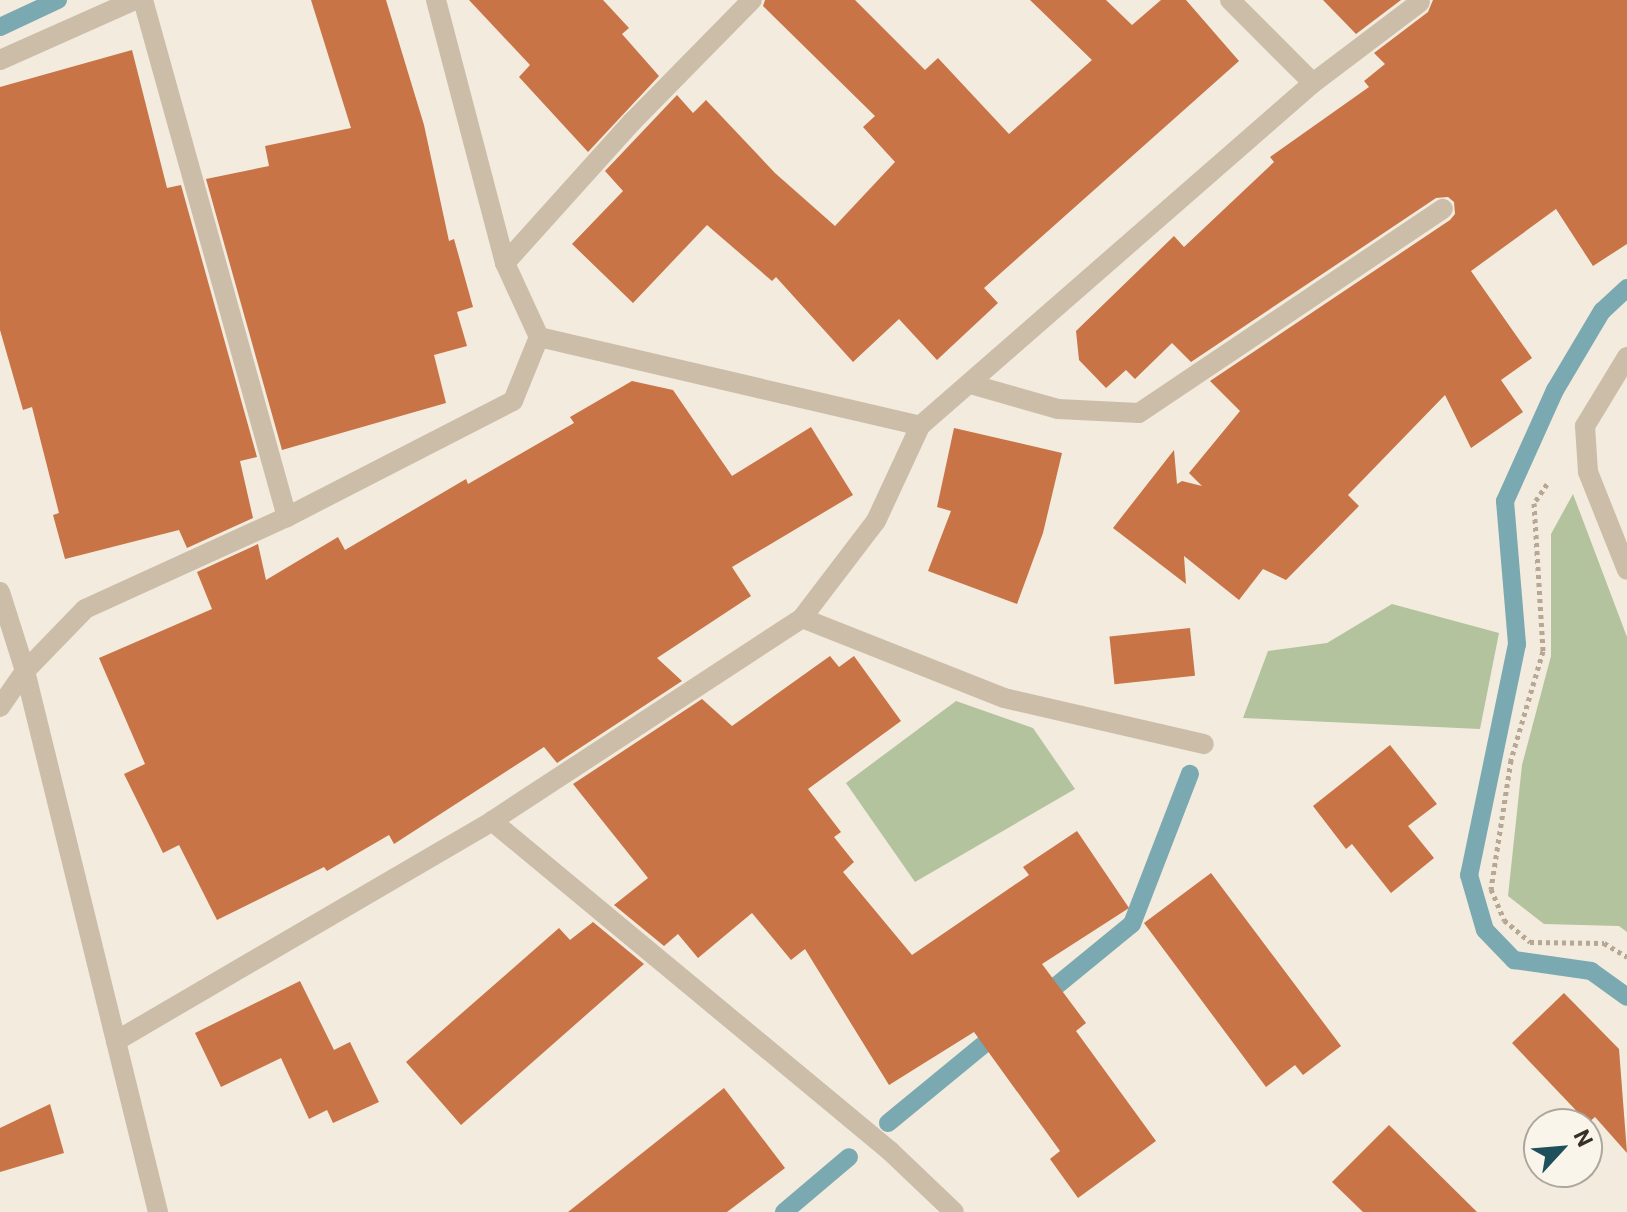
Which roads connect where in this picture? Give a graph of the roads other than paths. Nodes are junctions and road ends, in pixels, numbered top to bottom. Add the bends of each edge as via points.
1 (135, 0) edge
2 (143, 0) edge
3 (436, 0) edge
4 (752, 0) edge
5 (1230, 0) edge
6 (1420, 2) dead end
7 (0, 60) edge
8 (1313, 83) junction
9 (1443, 209) dead end
10 (505, 263) junction
11 (539, 337) junction
12 (1627, 357) edge
13 (970, 384) junction
14 (920, 426) junction
15 (287, 517) junction
16 (1627, 570) edge
17 (0, 592) edge
18 (802, 618) junction
19 (25, 671) junction
20 (0, 707) edge
21 (1204, 744) dead end
22 (492, 821) junction
23 (116, 1041) junction
24 (158, 1212) edge
25 (954, 1212) edge

1 - 7 street
2 - 15 street
3 - 10 street
4 - 10 street
5 - 8 street
6 - 8 street
8 - 13 street
9 - 13 street via 1139,413 1058,409
10 - 11 street
11 - 14 street
11 - 15 street via 513,401
12 - 16 street via 1585,426 1588,472
13 - 14 street
14 - 18 street via 876,521
15 - 19 street via 85,609
17 - 19 street
18 - 21 street via 1004,698
18 - 22 street
19 - 20 street
19 - 23 street
22 - 23 street
22 - 25 street via 890,1151
23 - 24 street

